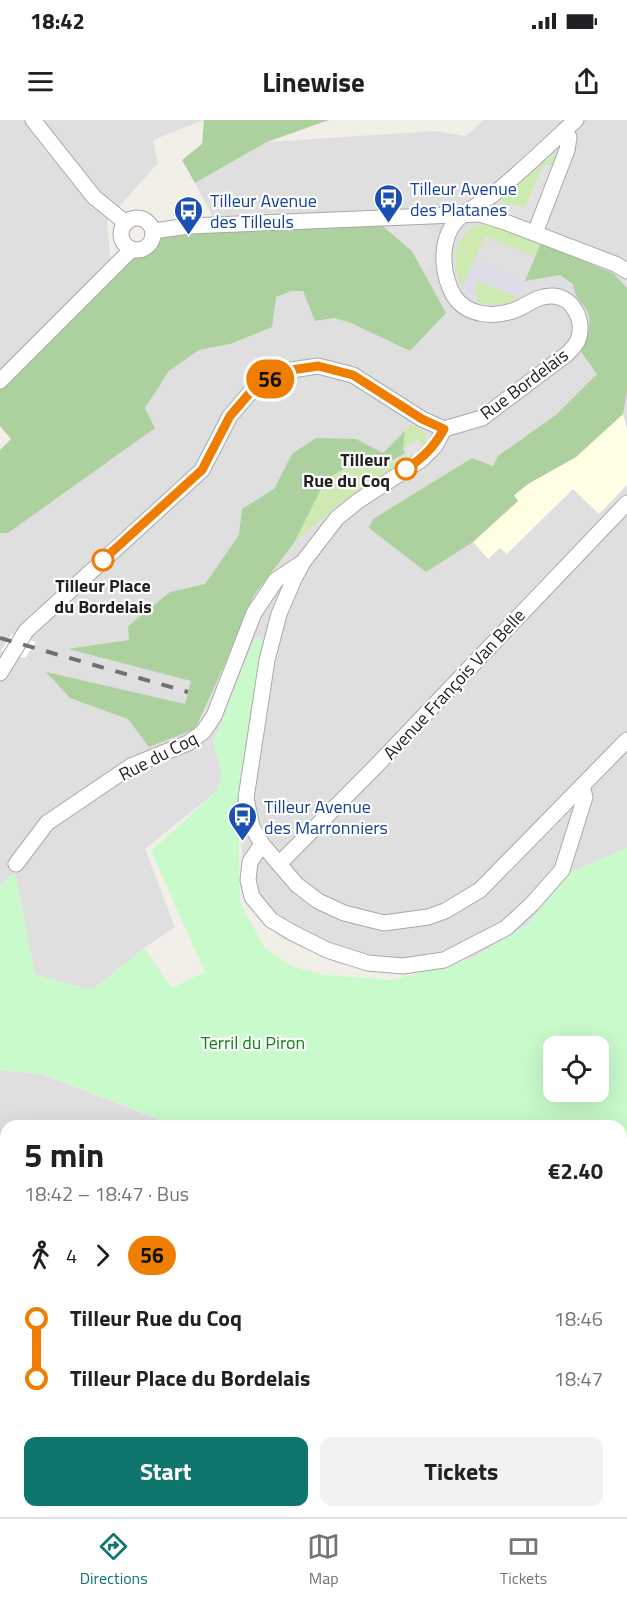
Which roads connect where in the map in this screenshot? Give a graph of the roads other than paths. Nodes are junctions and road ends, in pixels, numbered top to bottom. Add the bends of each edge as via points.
1 (33, 120) edge
2 (576, 120) edge
3 (564, 131) junction
4 (463, 214) junction
5 (126, 223) junction
6 (153, 231) junction
7 (535, 233) junction
8 (132, 249) junction
9 (627, 271) edge
10 (0, 381) edge
11 (444, 429) junction
12 (627, 503) edge
13 (303, 562) junction
14 (0, 673) edge
15 (627, 740) edge
16 (582, 786) junction
17 (262, 844) junction
18 (280, 863) junction
19 (16, 864) dead end

1 - 5 street via 94,197
2 - 3 street, Rue Bordelais
3 - 4 street, Rue Bordelais via 491,195
3 - 7 street via 569,137 567,150
4 - 6 street via 189,226
4 - 7 street via 480,214
4 - 11 street, Rue Bordelais via 450,230 444,252 445,272 460,302 470,311 495,316 554,295 570,303 580,326 578,342 567,354 515,395 482,418
5 - 6 street via 140,218
5 - 8 street via 122,237
6 - 8 street via 147,247
7 - 9 street
8 - 10 street
11 - 13 street via 421,460 337,518
11 - 14 street via 353,375 318,366 285,371 255,387 230,416 202,470 26,631
12 - 18 street, Avenue François Van Belle
13 - 17 street via 279,614 256,727 246,798 252,827
13 - 19 street, Rue du Coq via 276,580 254,613 214,716 203,732 188,743 131,766 47,823
15 - 16 street
16 - 17 street via 585,796 562,870 506,928 444,960 403,966 368,963 327,950 271,920 252,897 248,879 250,862
16 - 18 street via 480,890 428,917 384,923 344,913 297,885
17 - 18 street

